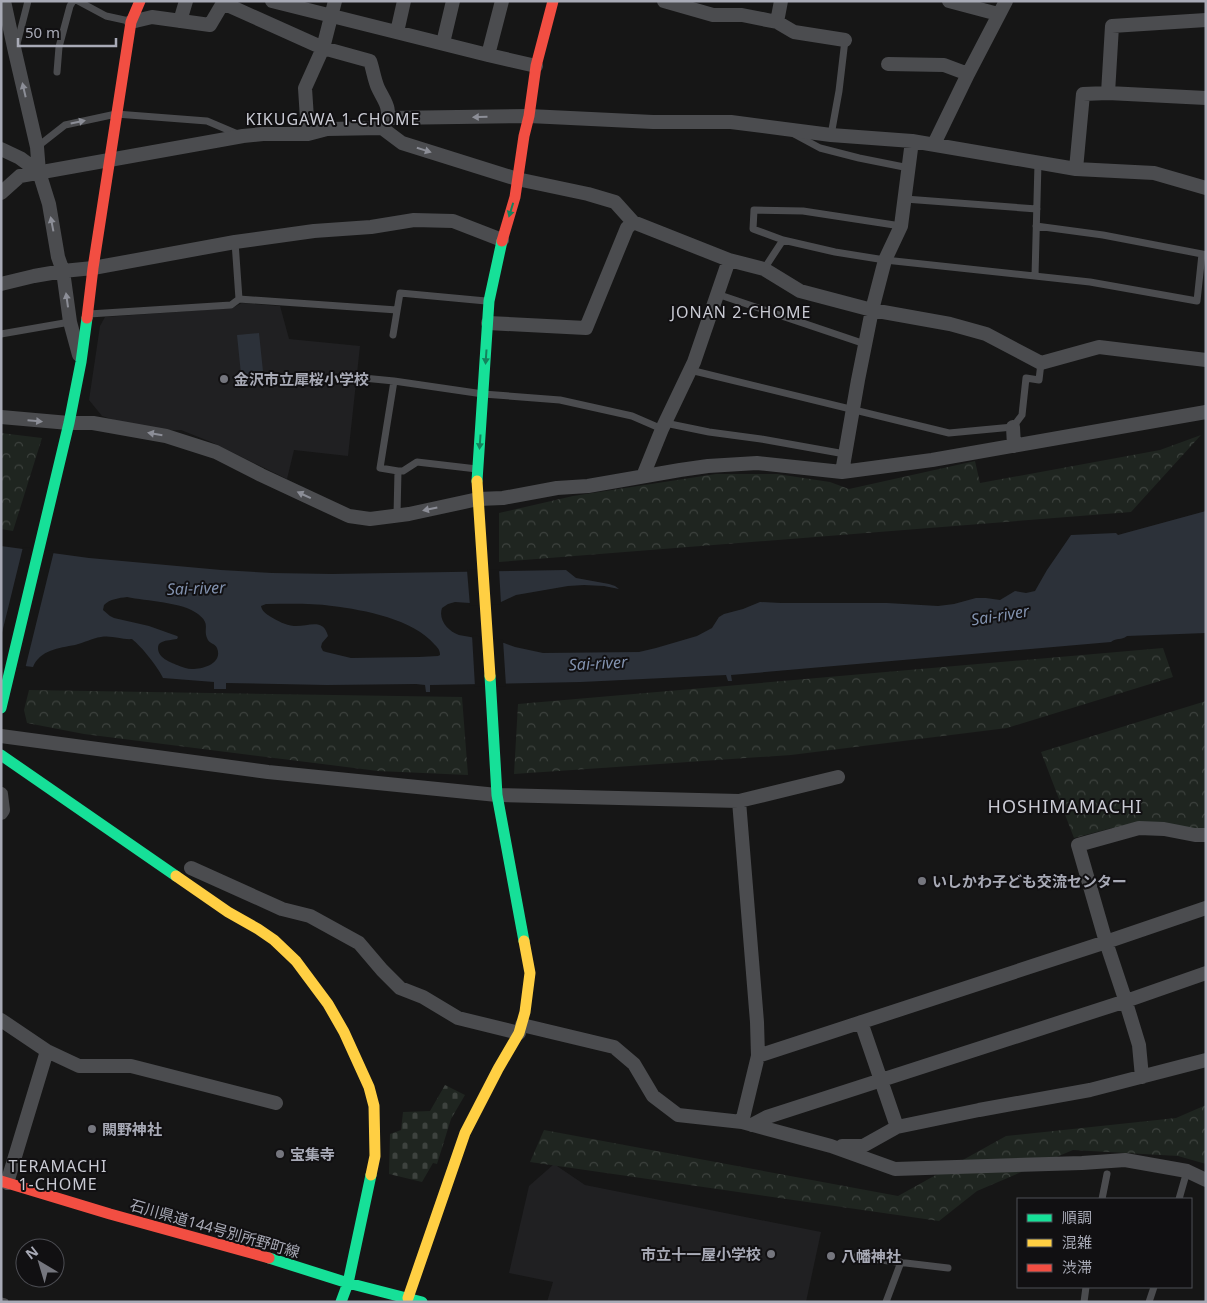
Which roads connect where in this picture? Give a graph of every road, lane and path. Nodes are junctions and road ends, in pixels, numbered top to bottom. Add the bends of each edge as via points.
1 (4, 1) edge
2 (28, 1) edge
3 (73, 1) edge
4 (78, 1) edge
5 (140, 1) edge
6 (186, 1) edge
7 (272, 1) edge
8 (335, 1) edge
9 (404, 1) edge
10 (453, 1) edge
11 (502, 1) edge
12 (553, 1) edge
13 (782, 1) edge
14 (949, 1) edge
15 (1006, 1) edge
16 (664, 2) edge
17 (998, 14) junction
18 (331, 17) junction
19 (1206, 20) edge
20 (180, 21) junction
21 (131, 22) junction
22 (776, 22) junction
23 (397, 32) junction
24 (845, 40) joint
25 (443, 43) junction
26 (323, 48) junction
27 (15, 52) junction
28 (488, 55) junction
29 (888, 64) dead end
30 (536, 66) junction
31 (57, 72) dead end
32 (968, 74) junction
33 (1108, 93) junction
34 (1206, 98) edge
35 (116, 114) junction
36 (529, 116) junction
37 (385, 123) junction
38 (785, 129) junction
39 (308, 134) junction
40 (831, 134) junction
41 (243, 136) junction
42 (912, 141) junction
43 (934, 144) junction
44 (37, 147) junction
45 (1, 149) edge
46 (110, 160) junction
47 (1038, 163) junction
48 (909, 168) junction
49 (1076, 169) junction
50 (39, 172) junction
51 (517, 179) junction
52 (1206, 188) edge
53 (1, 193) edge
54 (905, 199) junction
55 (1037, 209) junction
56 (633, 222) junction
57 (901, 226) junction
58 (1036, 226) junction
59 (502, 240) junction
60 (783, 240) junction
61 (235, 242) junction
62 (1204, 255) edge
63 (729, 260) junction
64 (885, 260) junction
65 (93, 268) junction
66 (764, 270) junction
67 (63, 271) junction
68 (1034, 276) junction
69 (1, 284) edge
70 (717, 294) junction
71 (239, 299) junction
72 (489, 301) junction
73 (397, 310) junction
74 (872, 310) junction
75 (86, 314) junction
76 (70, 322) junction
77 (488, 323) junction
78 (1, 334) edge
79 (393, 335) dead end
80 (865, 344) junction
81 (1206, 360) edge
82 (81, 362) junction
83 (1041, 363) junction
84 (690, 370) junction
85 (353, 377) dead end
86 (394, 381) junction
87 (483, 394) junction
88 (852, 410) junction
89 (1206, 412) edge
90 (1, 418) edge
91 (69, 423) junction
92 (663, 426) junction
93 (1013, 427) junction
94 (1014, 446) junction
95 (845, 454) junction
96 (478, 469) junction
97 (398, 471) junction
98 (842, 472) junction
99 (643, 476) junction
100 (478, 502) junction
101 (396, 515) junction
102 (1, 708) edge
103 (1, 736) edge
104 (1, 755) edge
105 (838, 777) dead end
106 (497, 792) junction
107 (1, 794) edge
108 (739, 800) junction
109 (1, 813) edge
110 (1206, 835) edge
111 (191, 868) dead end
112 (1206, 908) edge
113 (1106, 942) junction
114 (1206, 973) edge
115 (1126, 1001) junction
116 (1, 1020) edge
117 (861, 1022) junction
118 (521, 1029) junction
119 (47, 1051) junction
120 (758, 1056) junction
121 (1206, 1060) edge
122 (1142, 1077) junction
123 (881, 1080) junction
124 (276, 1103) dead end
125 (747, 1124) junction
126 (896, 1127) junction
127 (831, 1146) junction
128 (1187, 1171) junction
129 (1107, 1174) dead end
130 (1206, 1180) edge
131 (4, 1182) edge
132 (1102, 1198) edge
133 (1179, 1198) edge
134 (855, 1257) dead end
135 (901, 1262) junction
136 (948, 1268) dead end
137 (348, 1283) junction
138 (1086, 1288) edge
139 (1154, 1288) edge
140 (408, 1298) junction
141 (1, 1301) edge
142 (6, 1302) edge
143 (341, 1302) edge
144 (422, 1302) edge
145 (886, 1302) edge
146 (1084, 1302) edge
147 (1149, 1302) edge

1 - 27 street
2 - 27 lane
3 - 31 lane via 59,47
4 - 21 lane via 106,16
5 - 21 street
6 - 20 street
7 - 18 street
8 - 18 street
9 - 23 street
10 - 25 street
11 - 28 street
12 - 30 street
13 - 22 street
14 - 17 street
15 - 17 street
16 - 22 street via 712,15 742,15
17 - 32 street
18 - 23 street
18 - 26 street
19 - 33 street via 1112,26
20 - 21 street via 152,17
20 - 26 street via 210,25 223,3
21 - 35 street
22 - 24 street via 794,32
23 - 25 street
24 - 40 lane
25 - 28 street
26 - 37 street via 370,61 387,104
26 - 39 street via 305,88
44 -> 27 street
28 - 30 street
29 - 32 street via 944,66
30 - 36 street
32 - 43 street
33 - 34 street
33 - 49 street via 1083,94
35 - 41 lane via 208,120
44 -> 35 lane via 65,125
35 - 46 street
36 -> 37 street
36 - 38 street via 731,122
36 - 51 street
37 - 39 street
37 -> 51 street via 402,143
38 - 40 street
38 - 48 lane via 820,148
39 - 41 street
40 - 42 street
41 - 46 street
42 - 43 street
42 - 48 street
43 - 47 street
44 - 50 street
45 - 50 street
46 - 50 street
46 - 65 street
47 - 49 street
47 - 55 lane
48 - 54 street
49 - 52 street via 1154,173
50 - 53 street via 20,176
67 -> 50 street
51 - 56 street via 615,202
51 -> 59 street
54 - 55 lane
54 - 57 street
55 - 58 lane
56 - 63 street
56 - 77 street via 627,228 586,328
57 - 60 lane via 803,211 754,210 753,229
57 - 64 street
58 - 62 lane via 1103,235
58 - 68 lane
59 - 61 street via 453,221 414,220
59 - 72 street
60 - 64 lane
60 - 66 lane
61 - 65 street
61 - 71 lane
62 - 68 lane via 1197,301 1090,282
63 - 66 street
63 - 70 street
64 - 68 lane
64 - 74 street
65 - 67 street
65 - 75 street
66 - 74 street via 800,291
67 - 69 street
76 -> 67 street
70 - 80 lane
70 - 84 street
71 - 73 lane
71 - 75 lane via 232,305
72 - 73 lane via 400,293
72 - 77 street
73 - 79 lane
74 - 80 street
74 - 83 street via 986,334
75 - 82 street
76 - 78 lane
76 - 82 street
77 -> 87 street
80 - 88 street
81 - 83 street via 1099,347
82 - 91 street
83 - 93 lane via 1039,380 1026,378 1022,415
84 - 88 lane
84 - 92 street
85 - 86 lane
86 - 87 lane
86 - 97 lane via 380,468
87 - 92 lane via 560,400
87 -> 96 street
88 - 93 lane via 949,433
88 - 95 street
89 - 94 street
90 -> 91 street
101 -> 91 street via 349,516 216,452 166,436 93,423
91 - 102 street
92 - 95 lane
92 - 99 street
93 - 94 street
94 - 98 street
95 - 98 street
96 - 97 lane via 417,462
96 - 100 street
97 - 101 lane
98 - 99 street via 757,463 699,467
99 - 100 street
100 -> 101 street
100 - 106 street
103 - 106 street via 268,772
104 - 137 street via 228,912 274,940 296,961 328,1004 358,1061 374,1106 375,1156
105 - 108 street
106 - 108 street
106 - 118 street via 530,973
107 - 109 street
108 - 120 street
110 - 113 street via 1139,828 1078,845
111 - 118 street via 282,909 310,916 343,934 359,943 400,988 424,996 458,1018
112 - 113 street
113 - 115 street
113 - 117 street
114 - 115 street
115 - 122 street via 1139,1045
115 - 123 street
116 - 119 street
117 - 120 street
117 - 123 street
118 - 125 street via 614,1047 634,1064 653,1096 678,1114
118 - 140 street via 465,1132
119 - 124 street via 79,1066 131,1066
119 - 131 street
120 - 125 street
121 - 122 street
122 - 126 street
123 - 125 street
123 - 126 street
125 - 127 street
126 - 127 street via 863,1146
127 - 128 street via 895,1168 1125,1160
128 - 130 street
128 - 133 lane
129 - 132 lane
131 - 137 street, 石川県道144号別所野町線
134 - 135 lane
135 - 136 lane
135 - 145 lane
137 - 140 street, 石川県道144号別所野町線
137 - 143 street
138 - 146 lane
139 - 147 lane
140 - 144 street, 石川県道144号別所野町線
141 - 142 lane

